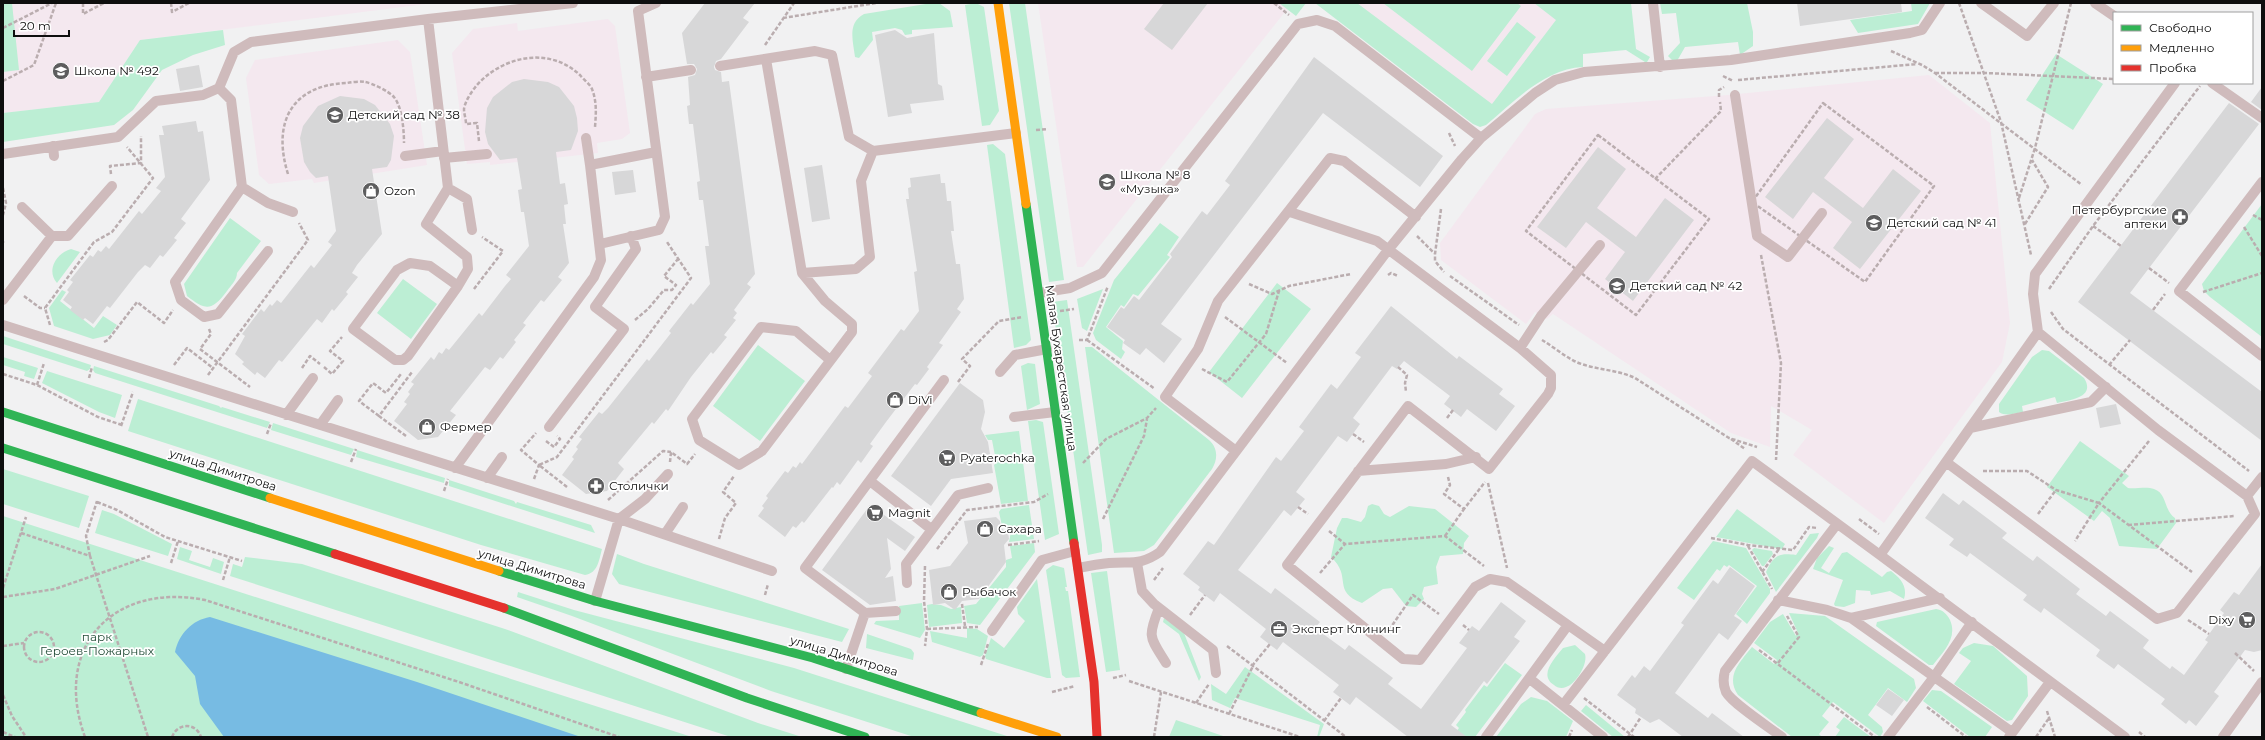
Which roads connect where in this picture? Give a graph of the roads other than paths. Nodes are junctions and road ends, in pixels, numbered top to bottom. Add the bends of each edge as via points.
1 (573, 3) edge
2 (656, 3) edge
3 (998, 3) edge
4 (1653, 3) edge
5 (1940, 3) edge
6 (1981, 3) edge
7 (2054, 3) edge
8 (2095, 3) edge
9 (539, 4) edge
10 (636, 7) edge
11 (2113, 15) edge
12 (428, 19) junction
13 (766, 59) junction
14 (720, 66) dead end
15 (1660, 66) junction
16 (691, 70) dead end
17 (646, 77) junction
18 (2174, 84) edge
19 (2213, 84) edge
20 (219, 88) junction
21 (1735, 94) dead end
22 (2262, 118) edge
23 (1016, 133) junction
24 (586, 138) road end
25 (1481, 138) junction
26 (873, 151) junction
27 (656, 152) junction
28 (3, 154) edge
29 (487, 154) road end
30 (443, 155) junction
31 (405, 156) road end
32 (590, 165) junction
33 (2262, 182) edge
34 (112, 186) dead end
35 (242, 188) junction
36 (448, 188) junction
37 (22, 207) dead end
38 (293, 212) road end
39 (1290, 212) junction
40 (1822, 213) dead end
41 (1416, 217) junction
42 (472, 230) road end
43 (52, 236) junction
44 (631, 236) junction
45 (600, 244) junction
46 (1600, 245) dead end
47 (1388, 250) junction
48 (268, 251) dead end
49 (802, 273) junction
50 (458, 286) junction
51 (1038, 293) junction
52 (3, 300) edge
53 (3, 325) edge
54 (2038, 332) junction
55 (1520, 348) junction
56 (1046, 349) junction
57 (2262, 356) edge
58 (830, 360) junction
59 (162, 365) dead end
60 (1000, 372) dead end
61 (161, 375) junction
62 (313, 378) dead end
63 (944, 380) dead end
64 (2106, 387) junction
65 (338, 400) dead end
66 (3, 412) edge
67 (1055, 412) junction
68 (286, 414) junction
69 (1014, 417) dead end
70 (320, 425) junction
71 (549, 427) dead end
72 (1970, 428) junction
73 (3, 448) edge
74 (1236, 451) junction
75 (502, 457) dead end
76 (1476, 457) junction
77 (1946, 462) junction
78 (455, 468) junction
79 (1358, 471) junction
80 (668, 474) dead end
81 (487, 478) junction
82 (2261, 479) edge
83 (870, 481) junction
84 (988, 488) dead end
85 (2247, 496) junction
86 (683, 507) dead end
87 (619, 519) junction
88 (1835, 527) junction
89 (932, 529) junction
90 (665, 534) junction
91 (1075, 551) junction
92 (1880, 555) junction
93 (1137, 563) junction
94 (1078, 568) junction
95 (772, 571) dead end
96 (907, 583) dead end
97 (1940, 598) junction
98 (1778, 600) junction
99 (595, 601) junction
100 (1159, 608) junction
101 (896, 611) dead end
102 (865, 613) junction
103 (1851, 618) junction
104 (1972, 622) junction
105 (1568, 625) junction
106 (992, 631) road end
107 (1605, 651) junction
108 (1166, 664) dead end
109 (846, 669) junction
110 (1216, 673) dead end
111 (1934, 677) junction
112 (1530, 679) junction
113 (2050, 682) junction
114 (2262, 682) edge
115 (1563, 705) junction
116 (2011, 734) edge
117 (865, 737) edge
118 (1057, 737) edge
119 (1097, 737) edge
120 (1486, 737) edge
121 (1603, 737) edge
122 (1782, 737) edge
123 (1888, 737) edge
124 (2125, 737) edge
125 (2222, 737) edge

1 - 9 lane
2 - 10 lane
3 - 23 street, Малая Бухарестская улица
4 - 15 lane
5 - 15 lane via 1922,30 1910,34 1731,60
6 - 7 lane via 2027,36
8 - 11 lane
9 - 12 lane
10 - 17 lane
12 - 20 lane via 251,42 234,52
12 - 30 lane
13 - 14 lane
13 - 26 lane via 814,51 832,55 849,137
13 - 49 lane
15 - 25 lane via 1584,72 1555,80 1535,93
16 - 17 lane
17 - 27 lane
18 - 54 lane via 2035,274 2033,294
19 - 22 lane
20 - 28 lane via 203,95 156,101 118,137 54,151
20 - 35 lane via 231,100
21 - 40 lane via 1757,236 1788,257
23 - 26 lane
23 - 51 street, Малая Бухарестская улица
24 - 32 lane
25 - 41 lane
25 - 51 lane via 1334,26 1317,20 1298,24 1102,273 1070,288
26 - 49 lane via 861,181 870,257 856,268
27 - 32 lane
27 - 44 lane via 665,218 659,230
29 - 30 lane
30 - 31 lane
30 - 36 lane
32 - 45 lane
33 - 57 lane via 2179,291
34 - 43 lane via 68,236
35 - 38 lane via 268,203
35 - 48 lane via 175,282 181,300 204,317 218,314
36 - 42 lane via 467,198
36 - 50 lane via 426,224 467,257 468,269
37 - 43 lane
39 - 41 lane via 1330,158 1344,161
39 - 47 lane via 1377,241
39 - 74 lane via 1218,301 1198,349 1165,397
41 - 47 lane
43 - 52 lane
44 - 45 lane
44 - 71 lane via 636,249 594,307 624,329
45 - 78 lane via 601,260 594,277
46 - 55 lane via 1541,316
47 - 55 lane
47 - 74 lane
49 - 58 lane via 825,301 852,324 852,332
50 - 50 lane via 403,360 394,360 353,329 397,270 410,263 430,266
51 - 56 street, Малая Бухарестская улица
53 - 61 lane
54 - 64 lane
54 - 72 lane
55 - 76 lane via 1551,375 1551,388 1489,469
56 - 60 lane via 1015,355
56 - 67 street, Малая Бухарестская улица
58 - 58 lane via 762,451 739,465 699,440 692,419 761,327 796,331
59 - 61 lane
61 - 68 lane
62 - 68 lane
63 - 83 lane
64 - 72 lane via 2091,402
64 - 85 lane via 2158,430
65 - 70 lane
66 - 99 street, улица Димитрова
67 - 69 lane
67 - 91 street, Малая Бухарестская улица
68 - 70 lane
70 - 78 lane
72 - 77 lane
73 - 117 street via 513,611 747,698
74 - 93 lane via 1160,552 1148,560
75 - 81 lane
76 - 79 lane via 1446,464
76 - 79 lane via 1408,406
77 - 85 lane via 2157,619 2177,613 2255,514
77 - 92 lane
78 - 81 lane
79 - 105 lane via 1287,565 1403,659 1420,660 1475,587 1490,579 1508,582
80 - 87 lane via 645,499
81 - 87 lane
82 - 85 lane
83 - 89 lane
83 - 102 lane via 805,568
84 - 89 lane via 958,495
86 - 90 lane
87 - 90 lane
87 - 99 lane
88 - 92 lane
88 - 98 lane
88 - 107 lane via 1752,460
89 - 96 lane via 906,564
90 - 95 lane
91 - 94 street, Малая Бухарестская улица
91 - 106 lane via 1042,560
92 - 97 lane
93 - 94 lane via 1109,563
93 - 100 lane via 1142,591
94 - 119 street, Малая Бухарестская улица via 1094,682
97 - 103 lane
97 - 104 lane
98 - 103 lane via 1827,610
98 - 122 lane via 1725,671 1724,687 1729,697
99 - 109 street, улица Димитрова
100 - 108 lane via 1152,625 1151,638
100 - 110 lane via 1213,650
101 - 102 lane
102 - 109 lane
103 - 111 lane
104 - 111 lane
104 - 113 lane
105 - 107 lane
105 - 112 lane
107 - 115 lane
109 - 118 street, улица Димитрова
111 - 116 lane
111 - 123 lane
112 - 115 lane
112 - 120 lane
113 - 116 lane
113 - 124 lane
114 - 125 lane
115 - 121 lane

